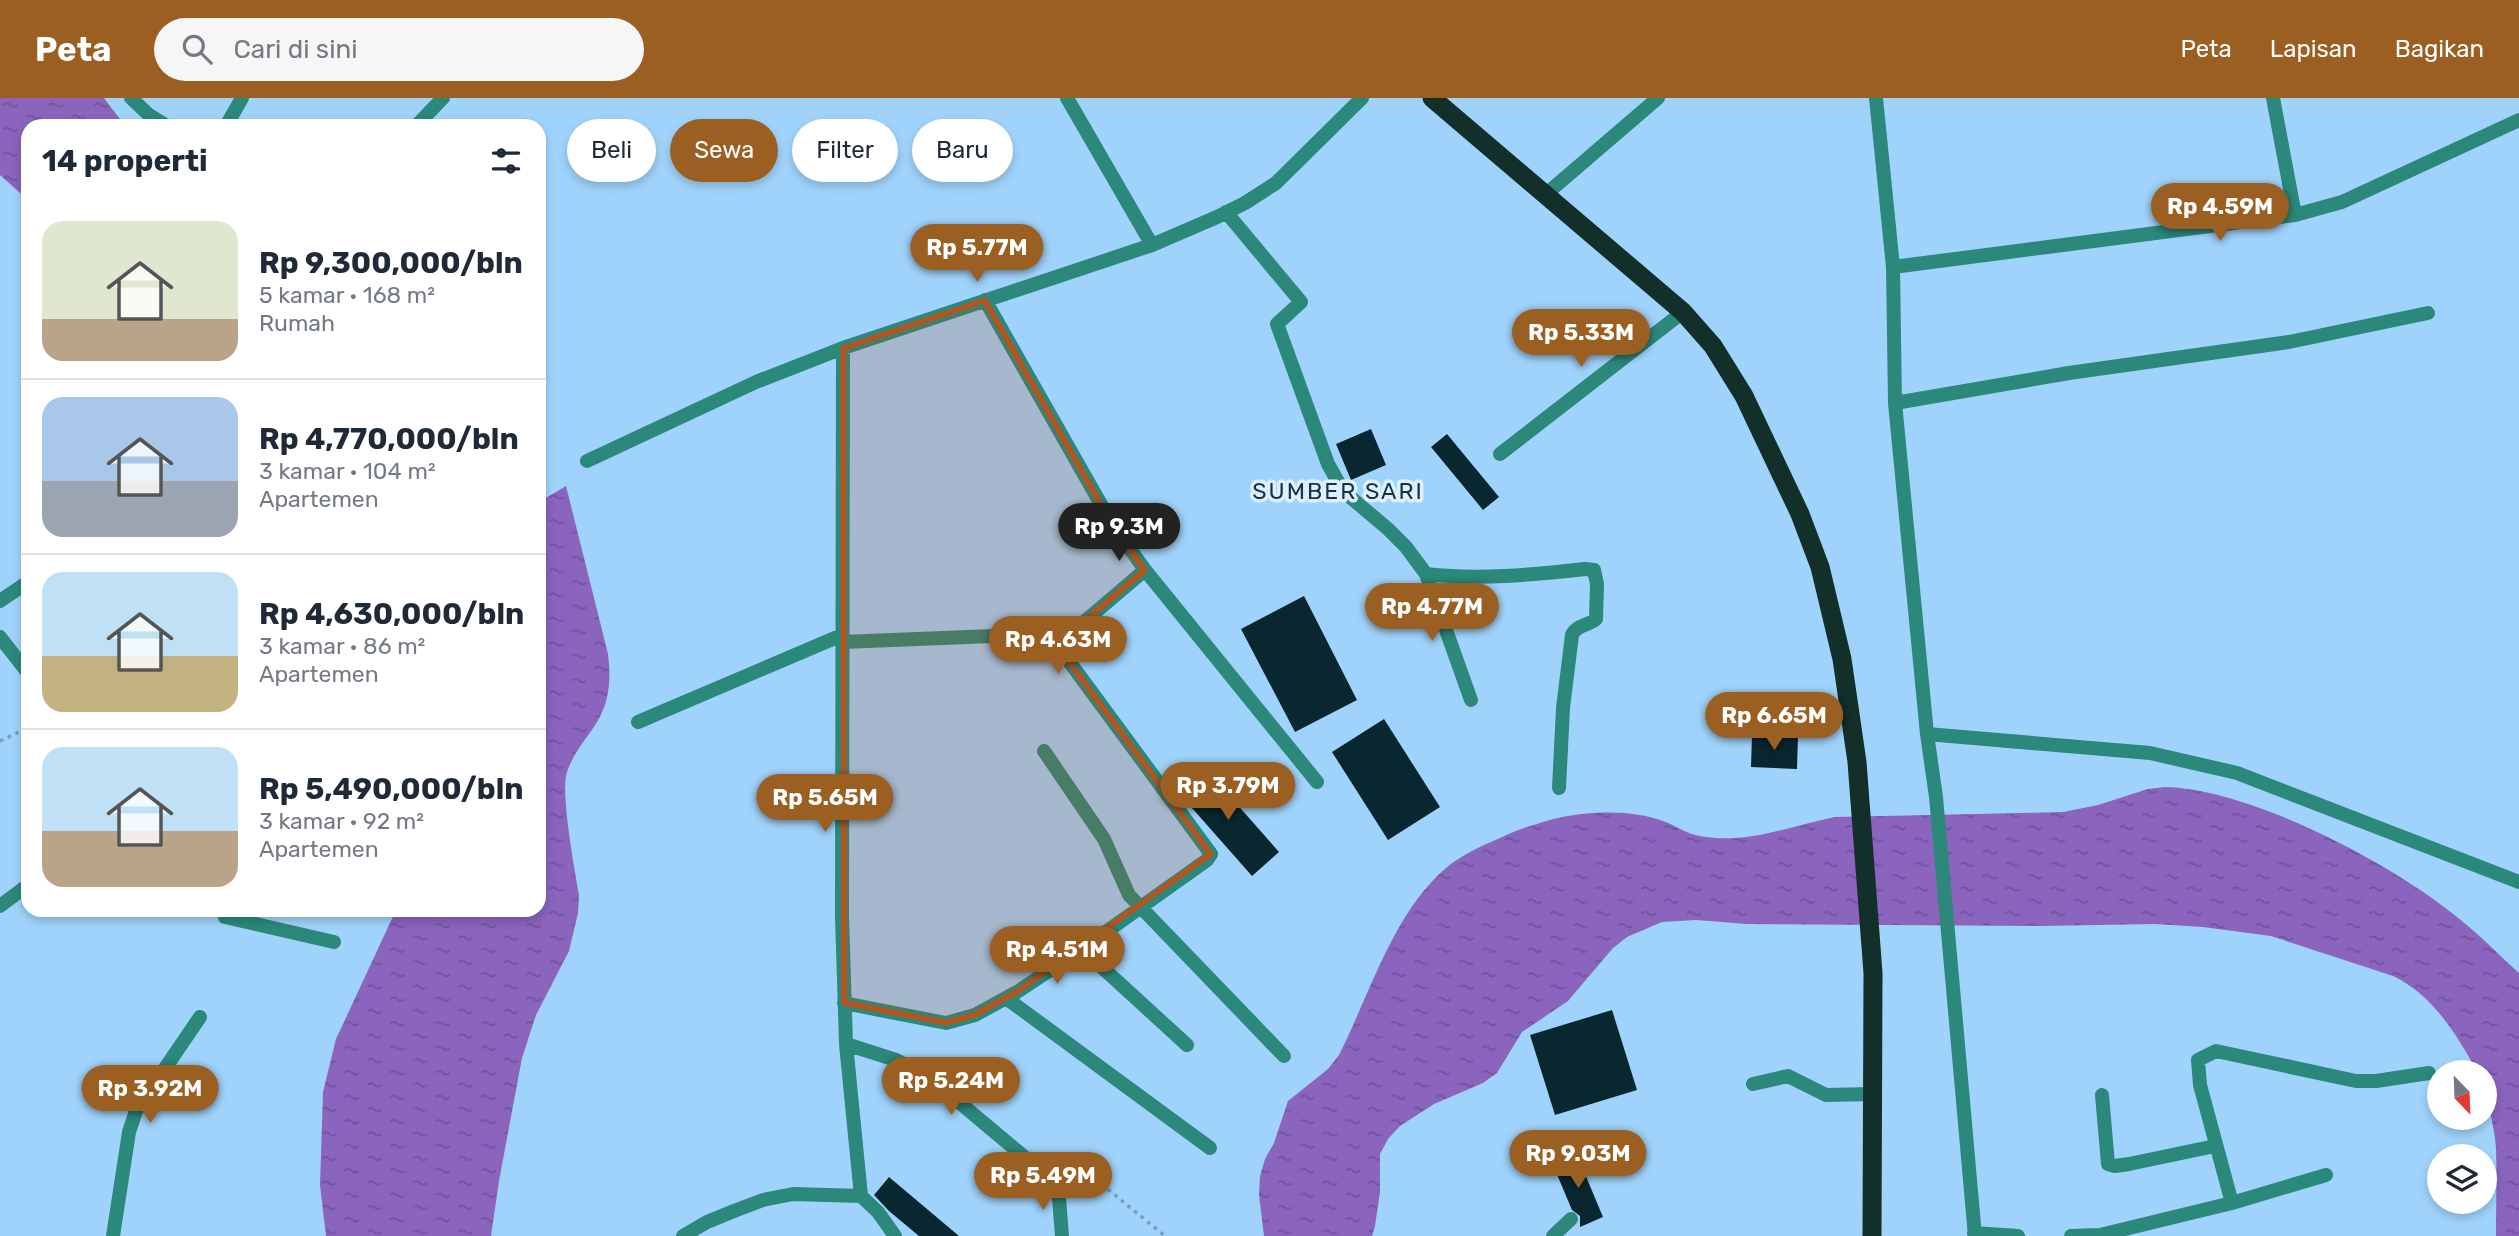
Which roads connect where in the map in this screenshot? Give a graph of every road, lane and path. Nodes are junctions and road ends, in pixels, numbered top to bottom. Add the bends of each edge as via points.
1 (131, 98) edge
2 (242, 98) edge
3 (443, 98) edge
4 (1067, 98) edge
5 (1362, 98) edge
6 (1432, 98) edge
7 (1658, 98) edge
8 (1876, 98) edge
9 (2273, 98) edge
10 (156, 119) edge
11 (230, 119) edge
12 (423, 119) edge
13 (2519, 120) edge
14 (1545, 195) junction
15 (1226, 212) junction
16 (2295, 215) junction
17 (1152, 245) junction
18 (1893, 267) junction
19 (985, 300) junction
20 (1683, 312) junction
21 (2428, 313) dead end
22 (843, 348) junction
23 (1895, 403) junction
24 (1500, 454) dead end
25 (587, 461) dead end
26 (1146, 570) junction
27 (1426, 574) junction
28 (21, 587) edge
29 (0, 601) edge
30 (0, 637) edge
31 (842, 638) junction
32 (1057, 645) junction
33 (21, 664) edge
34 (1471, 700) dead end
35 (638, 722) dead end
36 (21, 729) edge
37 (1927, 734) junction
38 (0, 741) edge
39 (1044, 751) dead end
40 (1318, 782) dead end
41 (1559, 788) dead end
42 (2519, 883) edge
43 (21, 890) edge
44 (0, 905) edge
45 (1140, 909) junction
46 (225, 917) edge
47 (334, 942) dead end
48 (1082, 949) junction
49 (1006, 998) junction
50 (844, 1003) junction
51 (200, 1017) dead end
52 (846, 1044) junction
53 (1187, 1045) dead end
54 (1284, 1056) dead end
55 (2427, 1073) edge
56 (1753, 1084) dead end
57 (1873, 1094) junction
58 (2102, 1095) dead end
59 (2215, 1146) junction
60 (1210, 1148) dead end
61 (2326, 1175) dead end
62 (1058, 1185) junction
63 (861, 1196) junction
64 (2232, 1203) junction
65 (1570, 1219) dead end
66 (1974, 1235) edge
67 (2100, 1235) edge
68 (113, 1236) edge
69 (683, 1236) edge
70 (895, 1236) edge
71 (1062, 1236) edge
72 (1165, 1236) edge
73 (1553, 1236) edge
74 (1872, 1236) edge
75 (2018, 1236) edge
76 (2071, 1236) edge

1 - 10 street
2 - 11 street
3 - 12 street
4 - 17 street
5 - 15 street via 1276,183
6 - 14 highway
7 - 14 street
8 - 18 street
9 - 16 street
13 - 16 street via 2343,202
14 - 20 highway
15 - 17 street
15 - 27 street via 1301,302 1276,324 1336,480 1406,547
16 - 18 street
17 - 19 street
18 - 23 street
19 - 22 street
19 - 26 street via 1111,522
20 - 24 street
20 - 57 highway via 1713,346 1744,396 1820,567 1842,659 1857,762 1873,973
21 - 23 street via 2289,342
22 - 25 street via 756,382
22 - 31 street
23 - 37 street
26 - 32 street
26 - 40 street
27 - 34 street
27 - 41 street via 1517,576 1594,570 1596,619 1576,628 1572,635
28 - 29 street
30 - 33 street
31 - 32 street via 1041,632
31 - 35 street
31 - 50 street
32 - 45 street via 1211,854
36 - 38 path
37 - 42 street via 2150,753 2237,773
37 - 66 street
39 - 45 street via 1097,826 1125,888
43 - 44 street
45 - 48 street
45 - 54 street
46 - 47 street
48 - 49 street
48 - 53 street
49 - 50 street via 975,1016 946,1023
49 - 60 street
50 - 52 street
51 - 68 street via 136,1111
52 - 62 street via 929,1077
52 - 63 street
55 - 59 street via 2356,1081 2216,1051 2202,1056 2197,1068
56 - 57 street via 1788,1076 1826,1095
57 - 74 highway
58 - 59 street via 2108,1164
59 - 64 street
61 - 64 street
62 - 71 street
62 - 72 path via 1074,1172 1088,1173
63 - 69 street via 779,1195 706,1222
63 - 70 street
64 - 67 street
65 - 73 street
66 - 75 street
67 - 76 street

